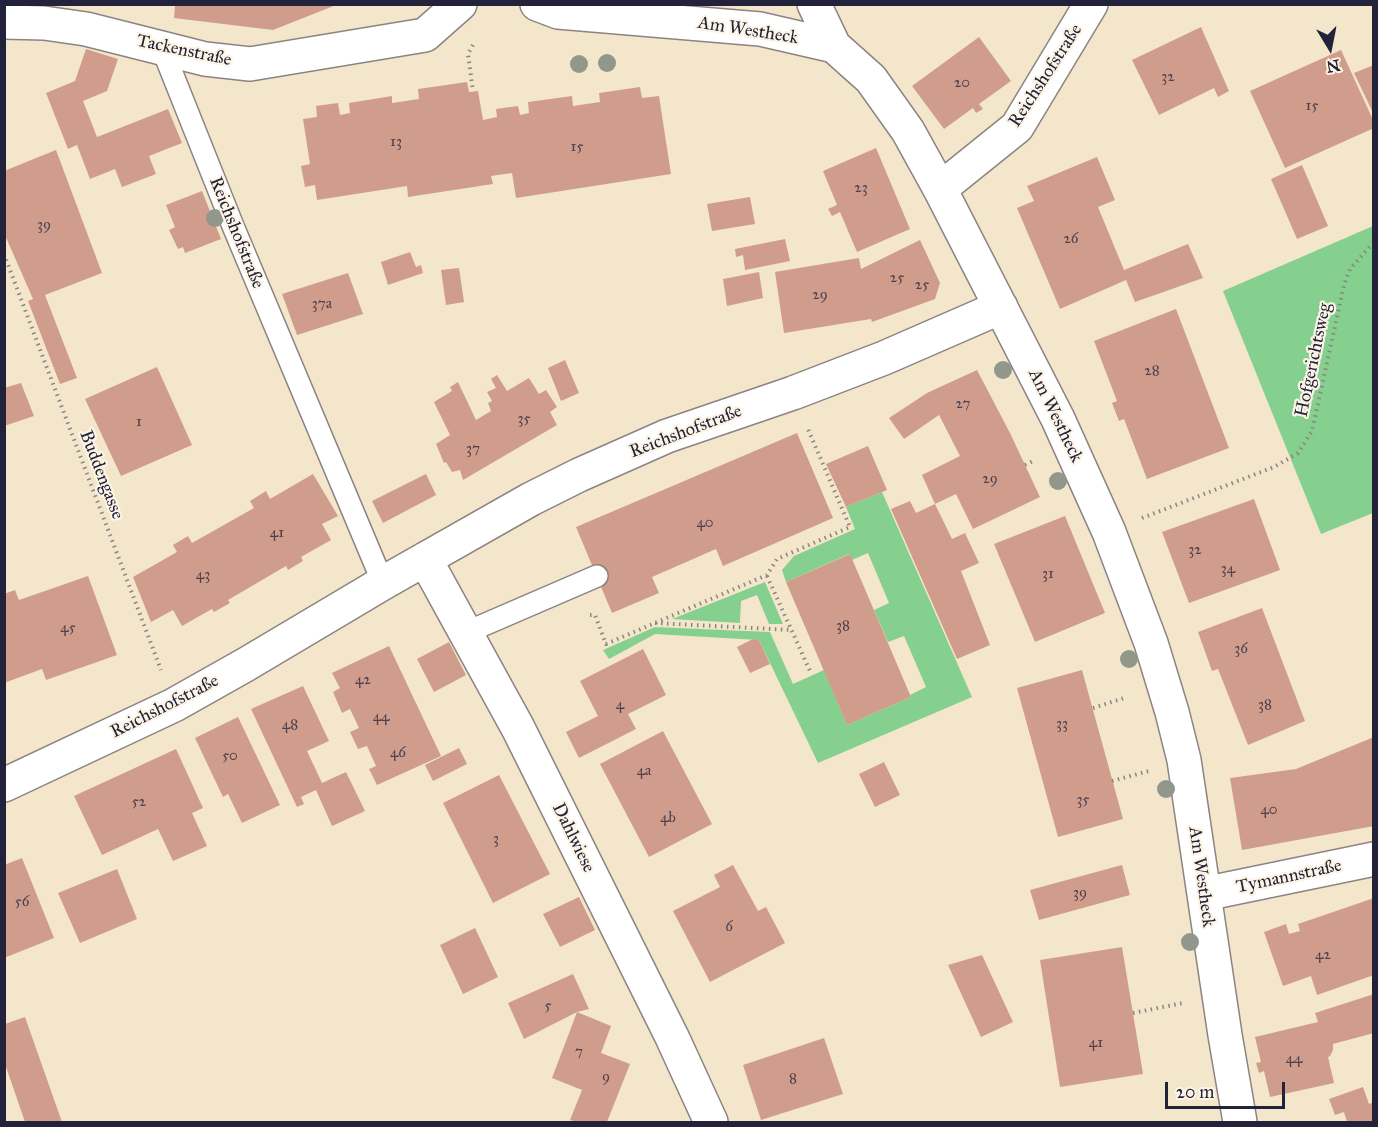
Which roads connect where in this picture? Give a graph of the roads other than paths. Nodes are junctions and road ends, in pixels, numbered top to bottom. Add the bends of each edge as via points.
1 (460, 4) edge
2 (537, 4) edge
3 (814, 4) edge
4 (1091, 4) edge
5 (4, 22) edge
6 (834, 46) junction
7 (162, 48) junction
8 (940, 189) junction
9 (1001, 307) junction
10 (425, 559) junction
11 (597, 576) dead end
12 (383, 583) junction
13 (465, 633) junction
14 (4, 785) edge
15 (1374, 859) edge
16 (1204, 894) junction
17 (711, 1122) edge
18 (1240, 1122) edge

1 - 7 street, Tackenstraße via 425,35 250,64 205,59
2 - 6 street, Am Westheck via 558,12 760,29
3 - 6 street
4 - 8 street, Reichshofstraße via 1017,127
5 - 7 street, Tackenstraße via 86,29
6 - 8 street, Am Westheck via 871,79 908,132
7 - 12 lane, Reichshofstraße
8 - 9 street, Am Westheck
9 - 10 street, Reichshofstraße via 884,358 667,436 531,499
9 - 16 street, Am Westheck via 1058,418 1109,532 1151,643 1184,760
10 - 12 street, Reichshofstraße
10 - 13 street, Dahlwiese
11 - 13 lane
12 - 14 street, Reichshofstraße via 174,705
13 - 17 street, Dahlwiese via 518,728
15 - 16 street, Tymannstraße
16 - 18 street, Am Westheck

